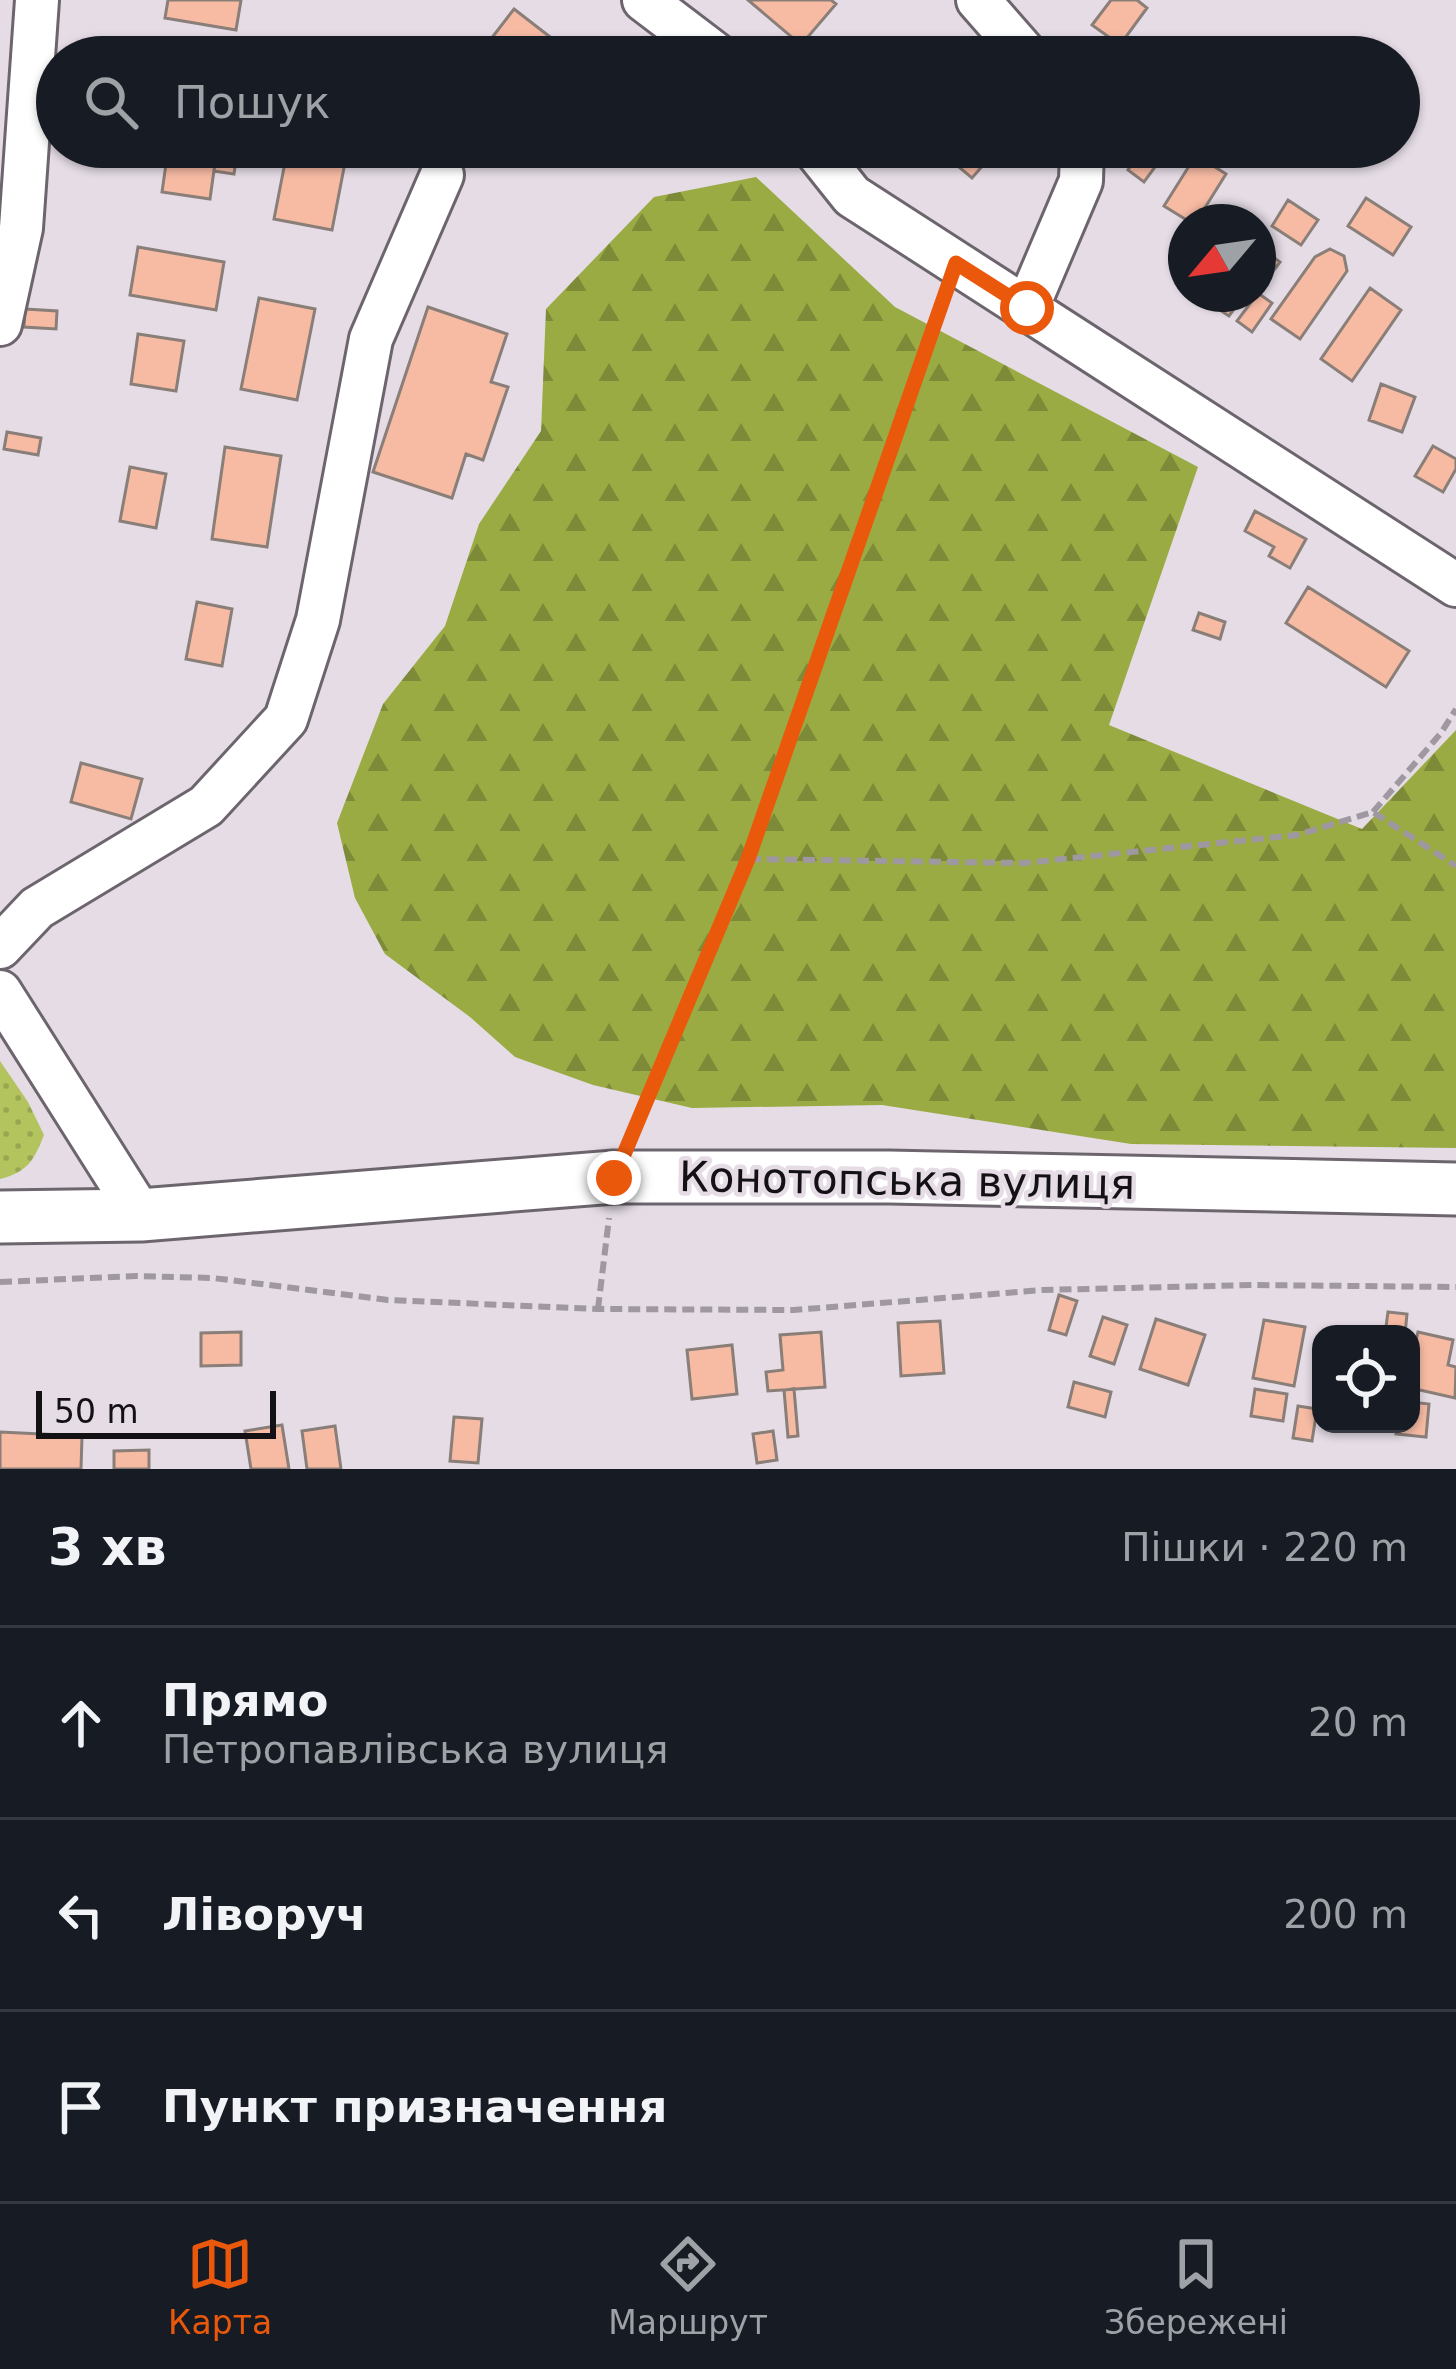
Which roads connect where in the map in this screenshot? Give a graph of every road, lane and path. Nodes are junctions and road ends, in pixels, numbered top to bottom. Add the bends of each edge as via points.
1 (38, 0) edge
2 (644, 0) edge
3 (978, 0) edge
4 (691, 36) edge
5 (1010, 36) edge
6 (830, 168) edge
7 (1081, 168) edge
8 (442, 175) dead end
9 (956, 263) junction
10 (1027, 308) junction
11 (0, 324) edge
12 (1456, 585) edge
13 (1456, 710) edge
14 (1373, 812) junction
15 (748, 859) junction
16 (1456, 866) edge
17 (0, 947) edge
18 (0, 992) edge
19 (614, 1178) junction
20 (1456, 1189) edge
21 (141, 1215) junction
22 (0, 1217) edge
23 (0, 1282) edge
24 (1456, 1286) edge
25 (598, 1310) junction

1 - 11 street via 20,227
2 - 4 street
3 - 5 street
6 - 9 street via 852,196
7 - 10 street
8 - 17 street via 371,340 318,620 286,719 206,806 37,908
9 - 10 street
9 - 15 path
10 - 12 street
13 - 14 path
14 - 15 path via 1297,835 1024,863
14 - 16 path
15 - 19 path
18 - 21 street
19 - 20 main road, Конотопська вулиця
19 - 21 main road, Конотопська вулиця
19 - 25 path
21 - 22 main road, Конотопська вулиця
23 - 25 path via 213,1279 388,1300
24 - 25 path via 1183,1286 794,1310

